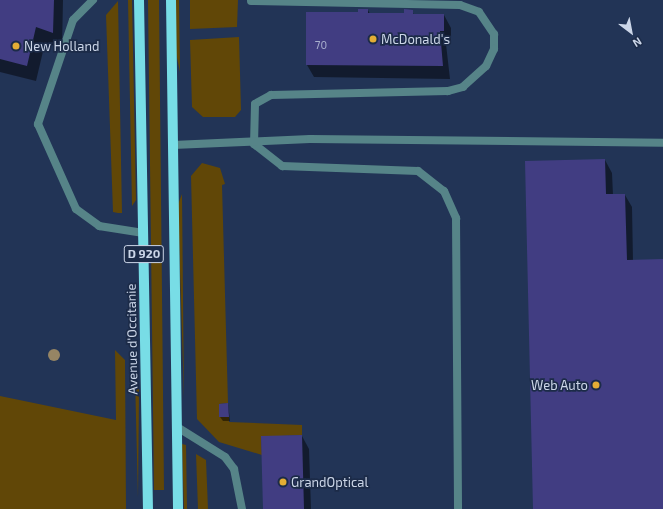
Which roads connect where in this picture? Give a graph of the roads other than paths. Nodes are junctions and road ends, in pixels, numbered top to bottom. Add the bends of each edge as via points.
1 (93, 0) edge
2 (139, 0) edge
3 (171, 0) edge
4 (251, 1) edge
5 (663, 143) edge
6 (254, 144) junction
7 (174, 145) junction
8 (143, 233) junction
9 (177, 427) junction
10 (148, 509) edge
11 (178, 509) edge
12 (242, 509) edge
13 (458, 509) edge

1 - 8 lane via 73,20 38,124 76,209 99,226
2 - 8 main road, Avenue d'Occitanie / D 920
3 - 7 main road, D 920
4 - 6 lane via 460,6 479,12 494,34 494,49 486,66 463,87 448,91 272,96 255,104
5 - 6 lane via 310,139
6 - 7 lane
6 - 13 lane via 282,166 418,171 444,191 456,218
7 - 9 main road, D 920
8 - 10 main road, Avenue d'Occitanie / D 920
9 - 11 main road, D 920
9 - 12 lane via 225,457 234,469

